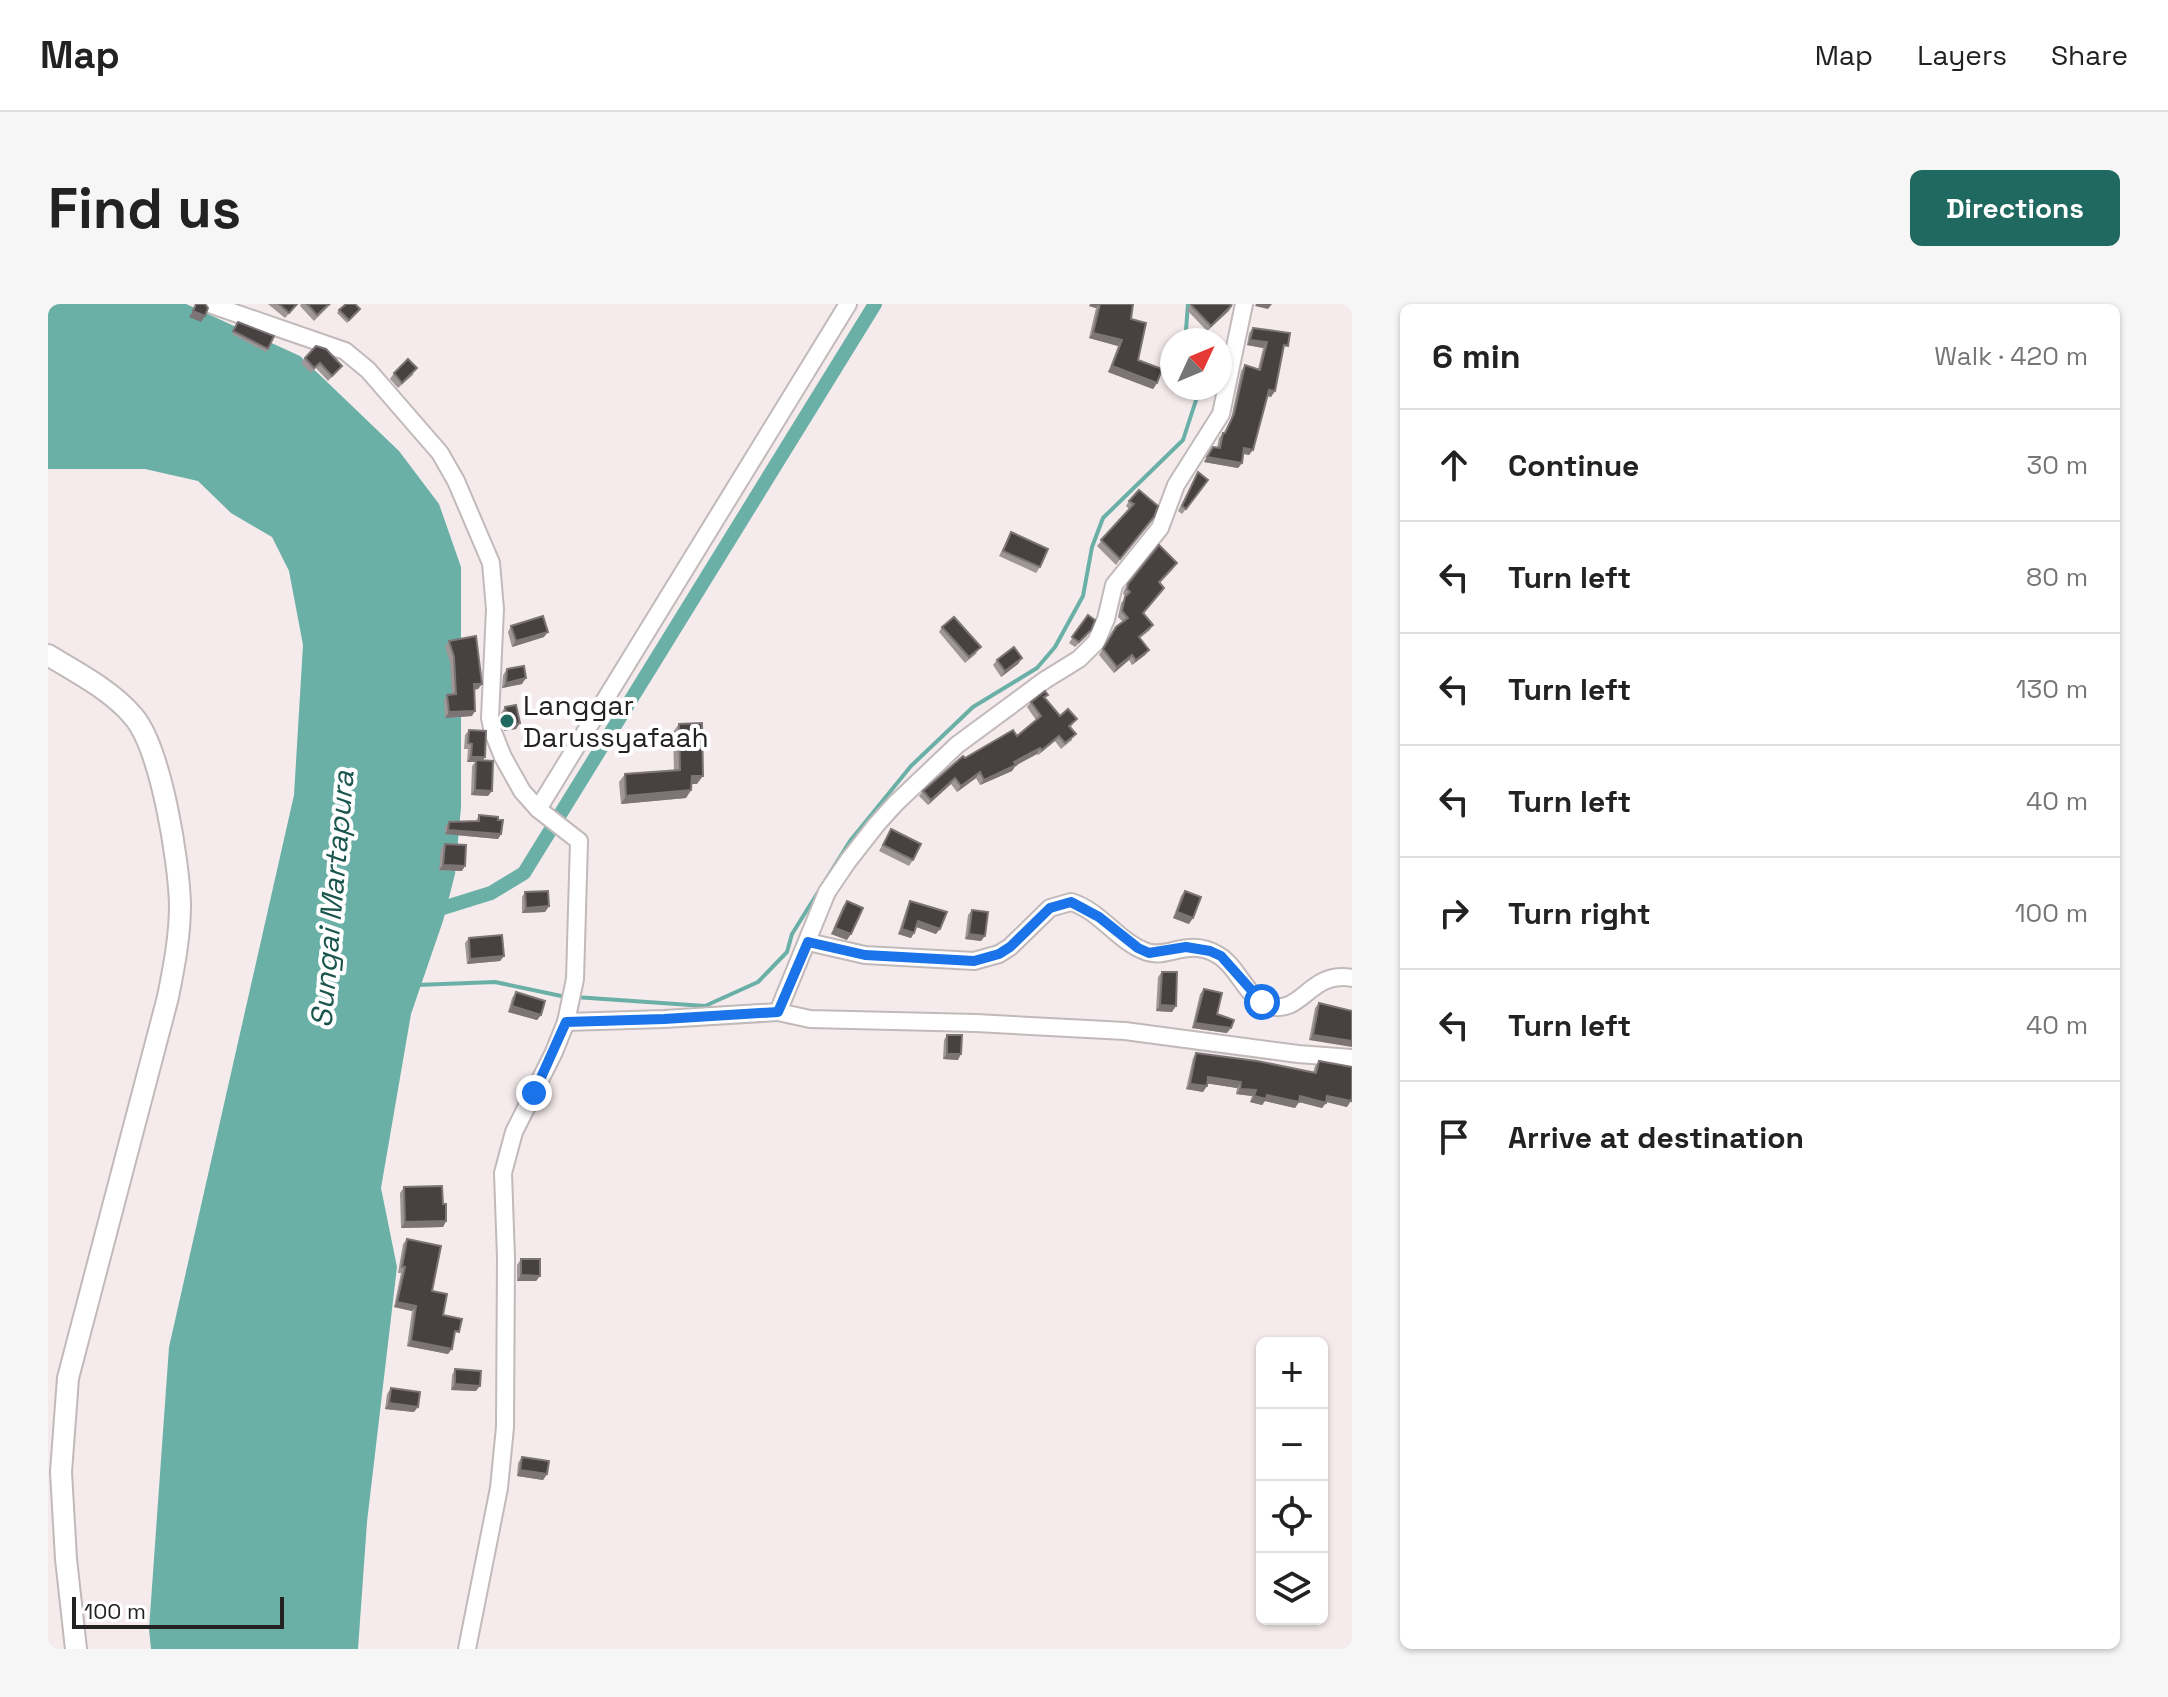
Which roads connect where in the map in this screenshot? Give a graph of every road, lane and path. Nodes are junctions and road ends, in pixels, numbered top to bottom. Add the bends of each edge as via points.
1 (209, 304) edge
2 (848, 304) edge
3 (1244, 304) edge
4 (48, 655) edge
5 (540, 811) junction
6 (807, 944) junction
7 (1352, 978) edge
8 (778, 1012) junction
9 (568, 1015) junction
10 (1352, 1058) edge
11 (76, 1649) edge
12 (467, 1649) edge

1 - 5 street via 345,351 440,453 491,563 491,725 516,782
2 - 5 street
3 - 6 street via 1221,414 1176,485 1156,534 1114,585 1096,642 957,745 895,804 836,878
4 - 11 street via 124,707 141,727 157,768 180,904 168,997 68,1378 61,1472
5 - 9 street via 576,837 580,850 575,979
6 - 7 street via 856,954 974,961 999,954 1050,908 1071,902 1149,953 1186,947 1221,956 1270,1006 1290,1005 1331,977
6 - 8 street
8 - 9 street via 664,1019
8 - 10 street via 810,1019 1125,1031
9 - 12 street via 505,1161 502,1470

